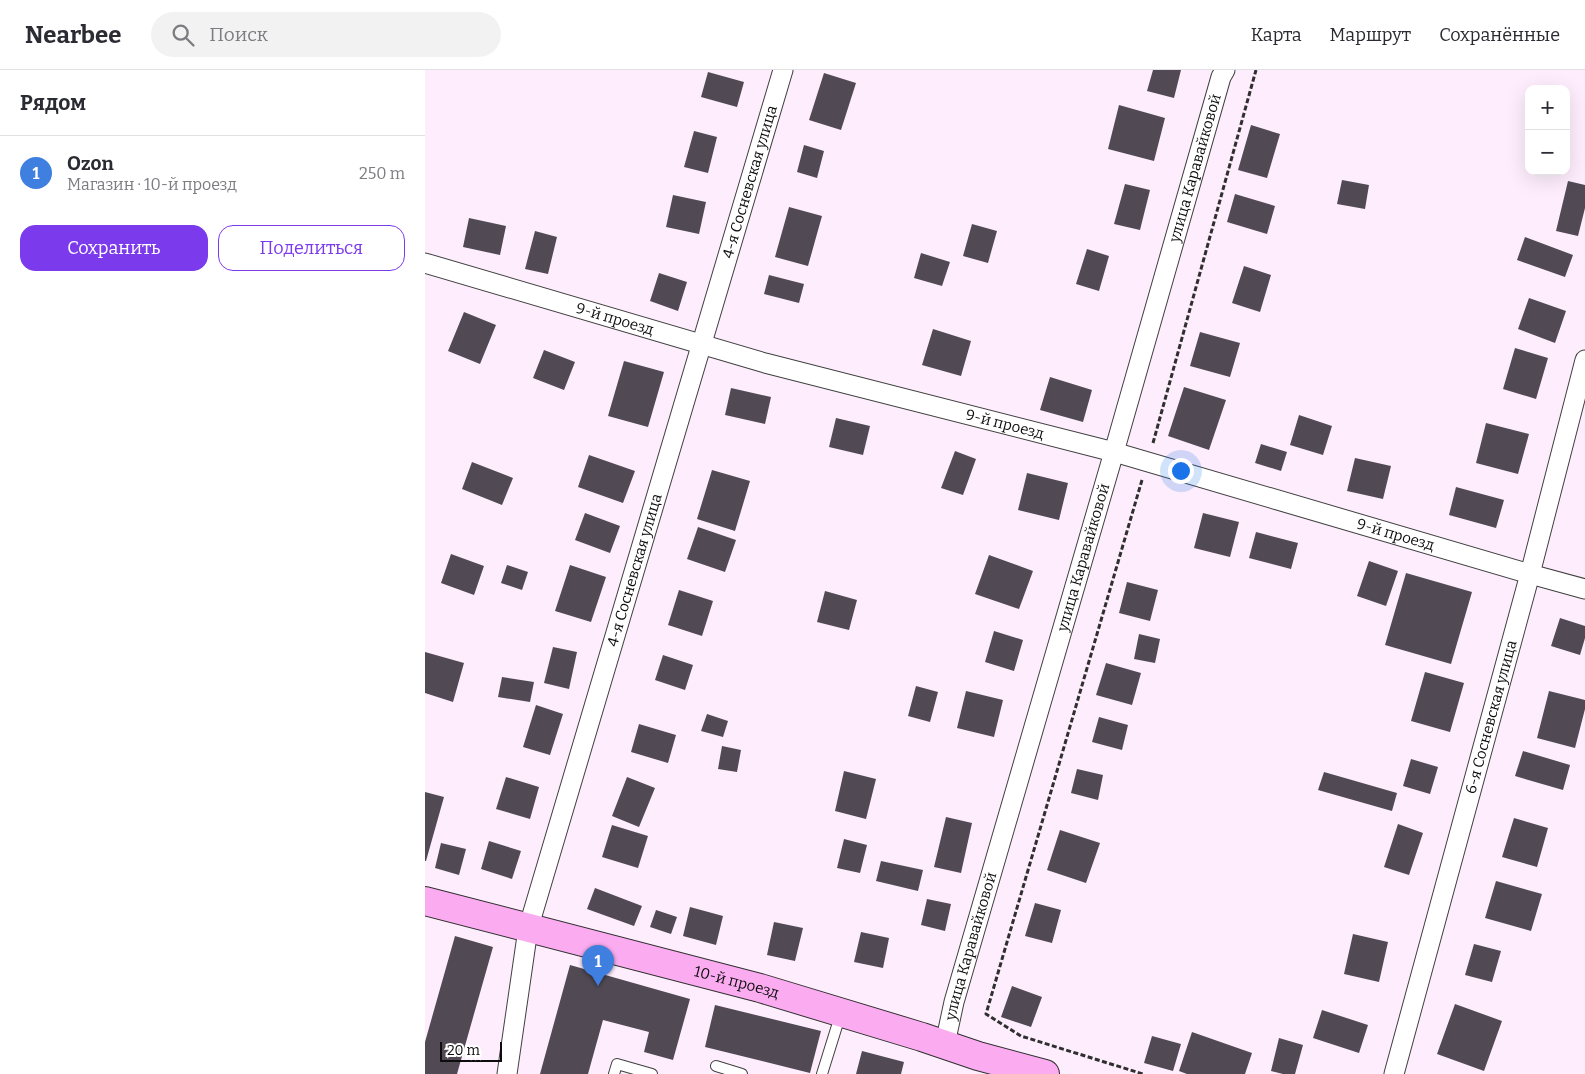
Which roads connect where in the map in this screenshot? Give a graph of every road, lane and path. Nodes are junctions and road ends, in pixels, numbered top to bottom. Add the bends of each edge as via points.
1 (783, 70) edge
2 (1225, 70) edge
3 (1256, 70) edge
4 (425, 263) edge
5 (702, 345) junction
6 (1585, 360) edge
7 (1114, 452) junction
8 (1147, 462) junction
9 (1530, 574) junction
10 (1585, 589) edge
11 (425, 901) edge
12 (528, 929) junction
13 (841, 1012) junction
14 (945, 1044) junction
15 (976, 1065) edge
16 (716, 1066) dead end
17 (507, 1074) edge
18 (614, 1074) edge
19 (652, 1074) edge
20 (742, 1074) edge
21 (822, 1074) edge
22 (1045, 1074) edge
23 (1143, 1074) edge
24 (1394, 1074) edge

1 - 5 street, 4-я Сосневская улица
2 - 7 street, улица Каравайковой
3 - 8 path
4 - 5 street, 9-й проезд
5 - 7 street, 9-й проезд
5 - 12 street, 4-я Сосневская улица
6 - 9 street, 6-я Сосневская улица
7 - 8 street, 9-й проезд
7 - 14 street, улица Каравайковой via 954,1002
8 - 9 street, 9-й проезд
8 - 23 path via 986,1014 1021,1036
9 - 10 street, 9-й проезд
9 - 24 street, 6-я Сосневская улица
11 - 12 main road, 10-й проезд
12 - 13 main road, 10-й проезд
12 - 17 street, 4-я Сосневская улица
13 - 14 main road, 10-й проезд
13 - 21 lane
14 - 15 main road, 10-й проезд
15 - 22 main road, 10-й проезд
16 - 20 lane
18 - 19 lane via 617,1064

